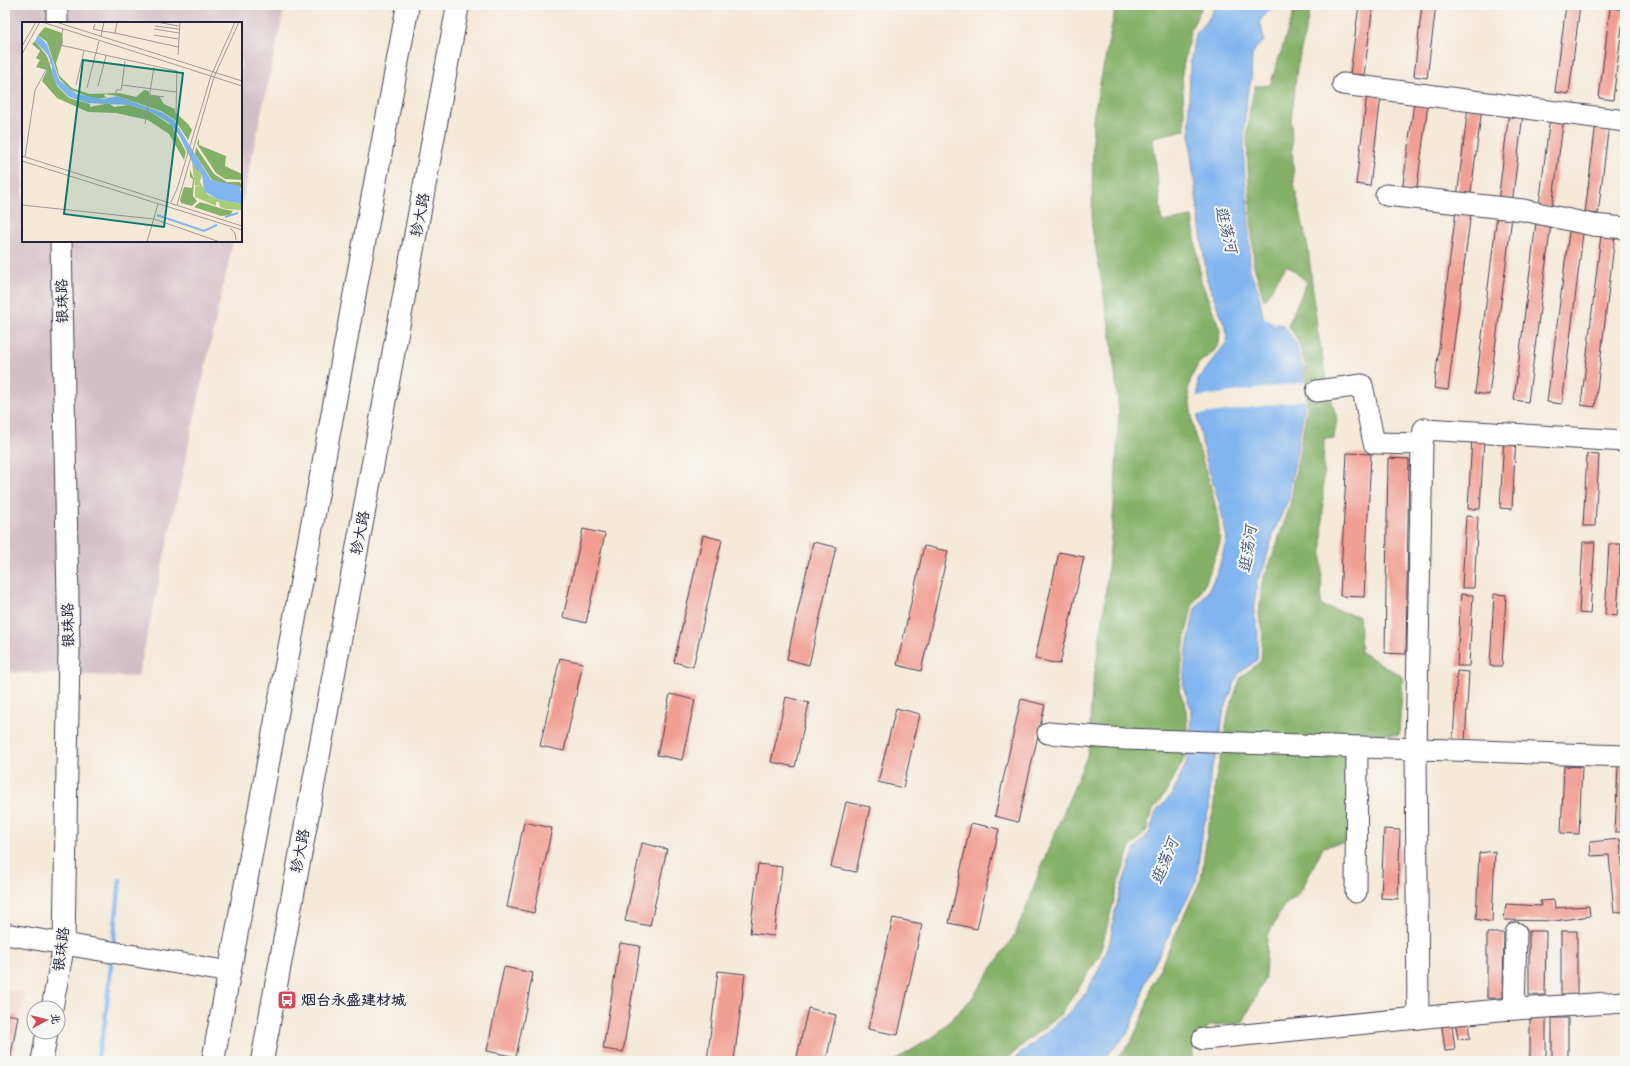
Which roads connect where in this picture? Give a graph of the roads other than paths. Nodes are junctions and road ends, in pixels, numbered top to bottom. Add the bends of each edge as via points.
1 (57, 5) edge
2 (408, 5) edge
3 (458, 5) edge
4 (57, 22) edge
5 (1343, 84) dead end
6 (1625, 121) edge
7 (1386, 195) dead end
8 (1625, 228) edge
9 (61, 242) edge
10 (1317, 391) dead end
11 (1625, 440) edge
12 (1422, 444) junction
13 (1048, 733) dead end
14 (1357, 747) junction
15 (1416, 749) junction
16 (1625, 756) edge
17 (1356, 892) dead end
18 (1516, 933) dead end
19 (5, 934) edge
20 (72, 945) junction
21 (230, 972) junction
22 (55, 1000) edge
23 (1625, 1002) edge
24 (1514, 1009) junction
25 (1418, 1018) junction
26 (46, 1040) edge
27 (1203, 1040) dead end
28 (42, 1061) edge
29 (213, 1061) edge
30 (262, 1061) edge

1 - 4 street
2 - 21 highway
3 - 30 highway, 轸大路
5 - 6 street
7 - 8 street via 1523,210 1593,225
9 - 20 street, 银珠路
10 - 12 street via 1362,385 1374,443
11 - 12 street via 1424,429
12 - 15 street
13 - 14 street via 1147,740
14 - 15 street
14 - 17 street
15 - 16 street
15 - 25 street
18 - 24 street
19 - 20 street
20 - 21 street
20 - 22 street, 银珠路
21 - 29 highway
23 - 24 street
24 - 25 street
25 - 27 street
26 - 28 street

